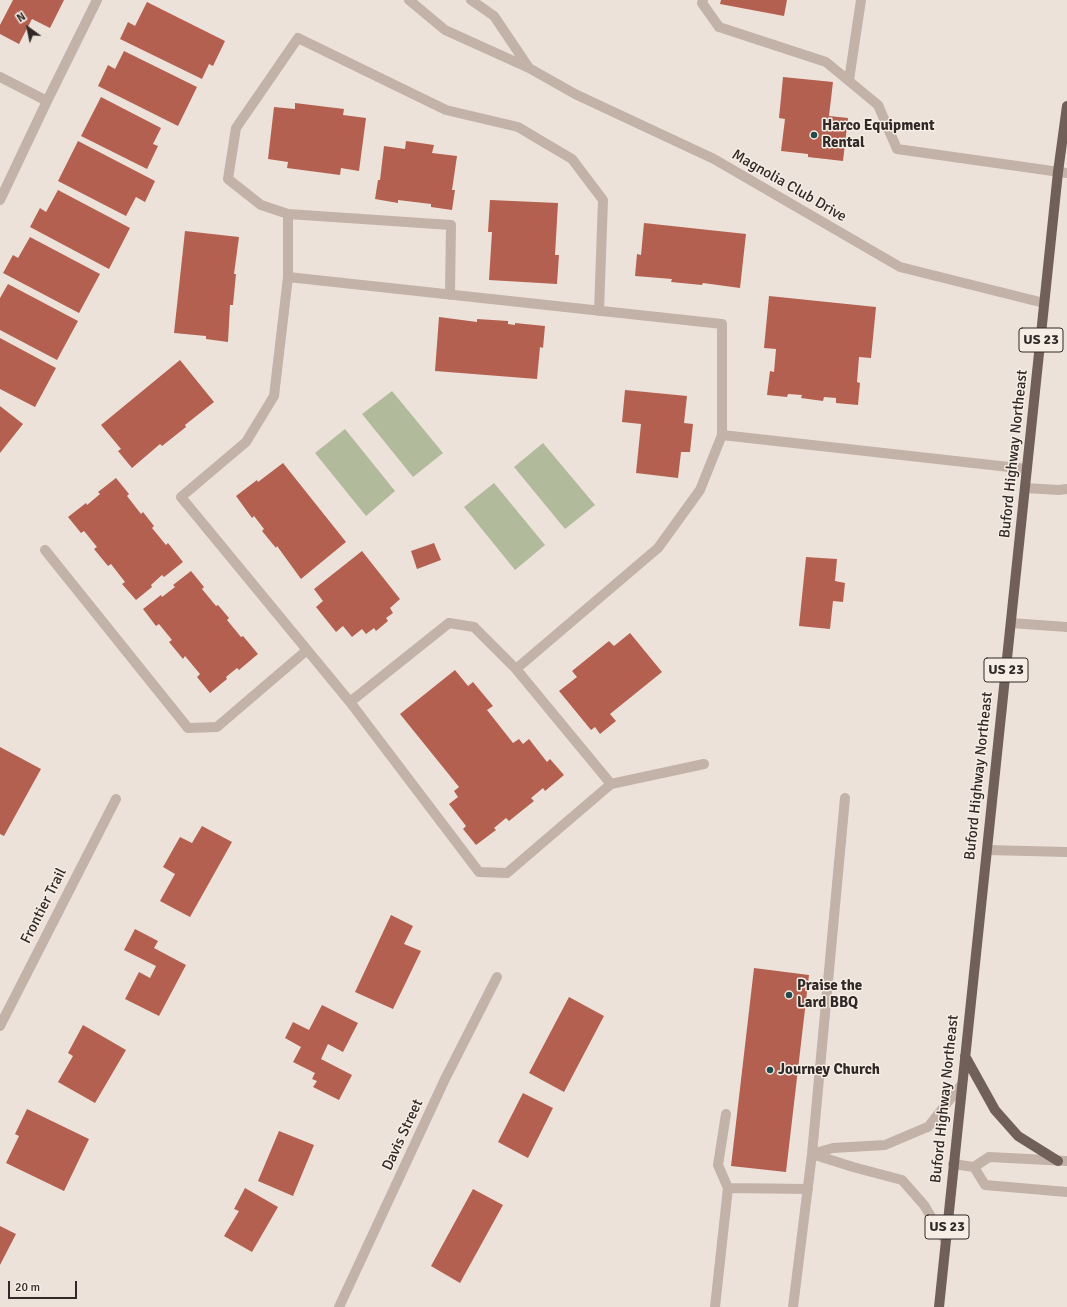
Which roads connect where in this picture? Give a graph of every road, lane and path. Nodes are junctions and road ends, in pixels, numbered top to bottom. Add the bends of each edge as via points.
1 (97, 0) edge
2 (409, 0) edge
3 (471, 0) edge
4 (702, 0) edge
5 (861, 0) edge
6 (420, 3) edge
7 (529, 68) junction
8 (0, 77) edge
9 (849, 80) junction
10 (47, 101) junction
11 (1067, 106) edge
12 (1062, 173) edge
13 (0, 200) edge
14 (288, 214) junction
15 (288, 278) junction
16 (450, 295) junction
17 (1044, 303) junction
18 (599, 311) junction
19 (722, 435) junction
20 (1027, 469) junction
21 (1025, 488) junction
22 (1067, 489) edge
23 (45, 550) dead end
24 (1011, 623) junction
25 (1067, 627) edge
26 (307, 650) junction
27 (516, 669) junction
28 (350, 702) junction
29 (704, 764) dead end
30 (611, 784) junction
31 (845, 798) dead end
32 (116, 799) dead end
33 (987, 850) junction
34 (1067, 852) edge
35 (497, 977) dead end
36 (0, 1026) edge
37 (965, 1056) junction
38 (962, 1084) junction
39 (726, 1114) dead end
40 (812, 1154) junction
41 (1063, 1161) edge
42 (953, 1164) junction
43 (974, 1167) junction
44 (728, 1188) junction
45 (808, 1189) junction
46 (1067, 1192) edge
47 (945, 1240) junction
48 (339, 1307) edge
49 (715, 1307) edge
50 (793, 1307) edge
51 (939, 1307) edge

1 - 10 street
2 - 6 street, Magnolia Club Drive
3 - 7 street, Magnolia Club Drive via 494,16
4 - 9 street via 718,27 826,62
5 - 9 street
6 - 7 street, Magnolia Club Drive via 445,30
7 - 17 street, Magnolia Club Drive via 575,94 714,159 900,267
8 - 10 street
9 - 12 street via 878,105 897,150
10 - 13 street
11 - 12 main road, Buford Highway Northeast / US 23
12 - 17 main road, Buford Highway Northeast / US 23
14 - 15 street
14 - 16 street via 450,226
14 - 18 street via 261,205 228,178 236,128 298,38 446,110 518,127 572,159 603,200
15 - 16 street
15 - 26 street via 274,396 246,442 180,497
16 - 18 street
17 - 20 main road, Buford Highway Northeast / US 23
18 - 19 street via 722,324
19 - 20 street
19 - 27 street via 700,490 658,548
20 - 21 main road, Buford Highway Northeast / US 23
21 - 22 street
21 - 24 main road, Buford Highway Northeast / US 23
23 - 26 street via 188,728 217,727
24 - 25 street
24 - 33 main road, Buford Highway Northeast / US 23
26 - 28 street
27 - 28 street via 474,627 449,623
27 - 30 street
28 - 30 street via 479,872 507,873
29 - 30 street
31 - 40 street
32 - 36 street, Frontier Trail
33 - 34 street
33 - 37 main road, Buford Highway Northeast / US 23
35 - 48 street, Davis Street via 445,1079
37 - 38 main road, Buford Highway Northeast / US 23
37 - 41 main road via 995,1110 1018,1136
38 - 40 street via 925,1128 885,1145 833,1148
38 - 42 main road, Buford Highway Northeast / US 23
39 - 44 street via 718,1165
40 - 45 street
40 - 47 street via 902,1180 924,1205
41 - 43 street via 989,1157
42 - 43 street
42 - 47 main road, Buford Highway Northeast / US 23
43 - 46 street via 985,1185
44 - 45 street
44 - 49 street
45 - 50 street
47 - 51 main road, Buford Highway Northeast / US 23

